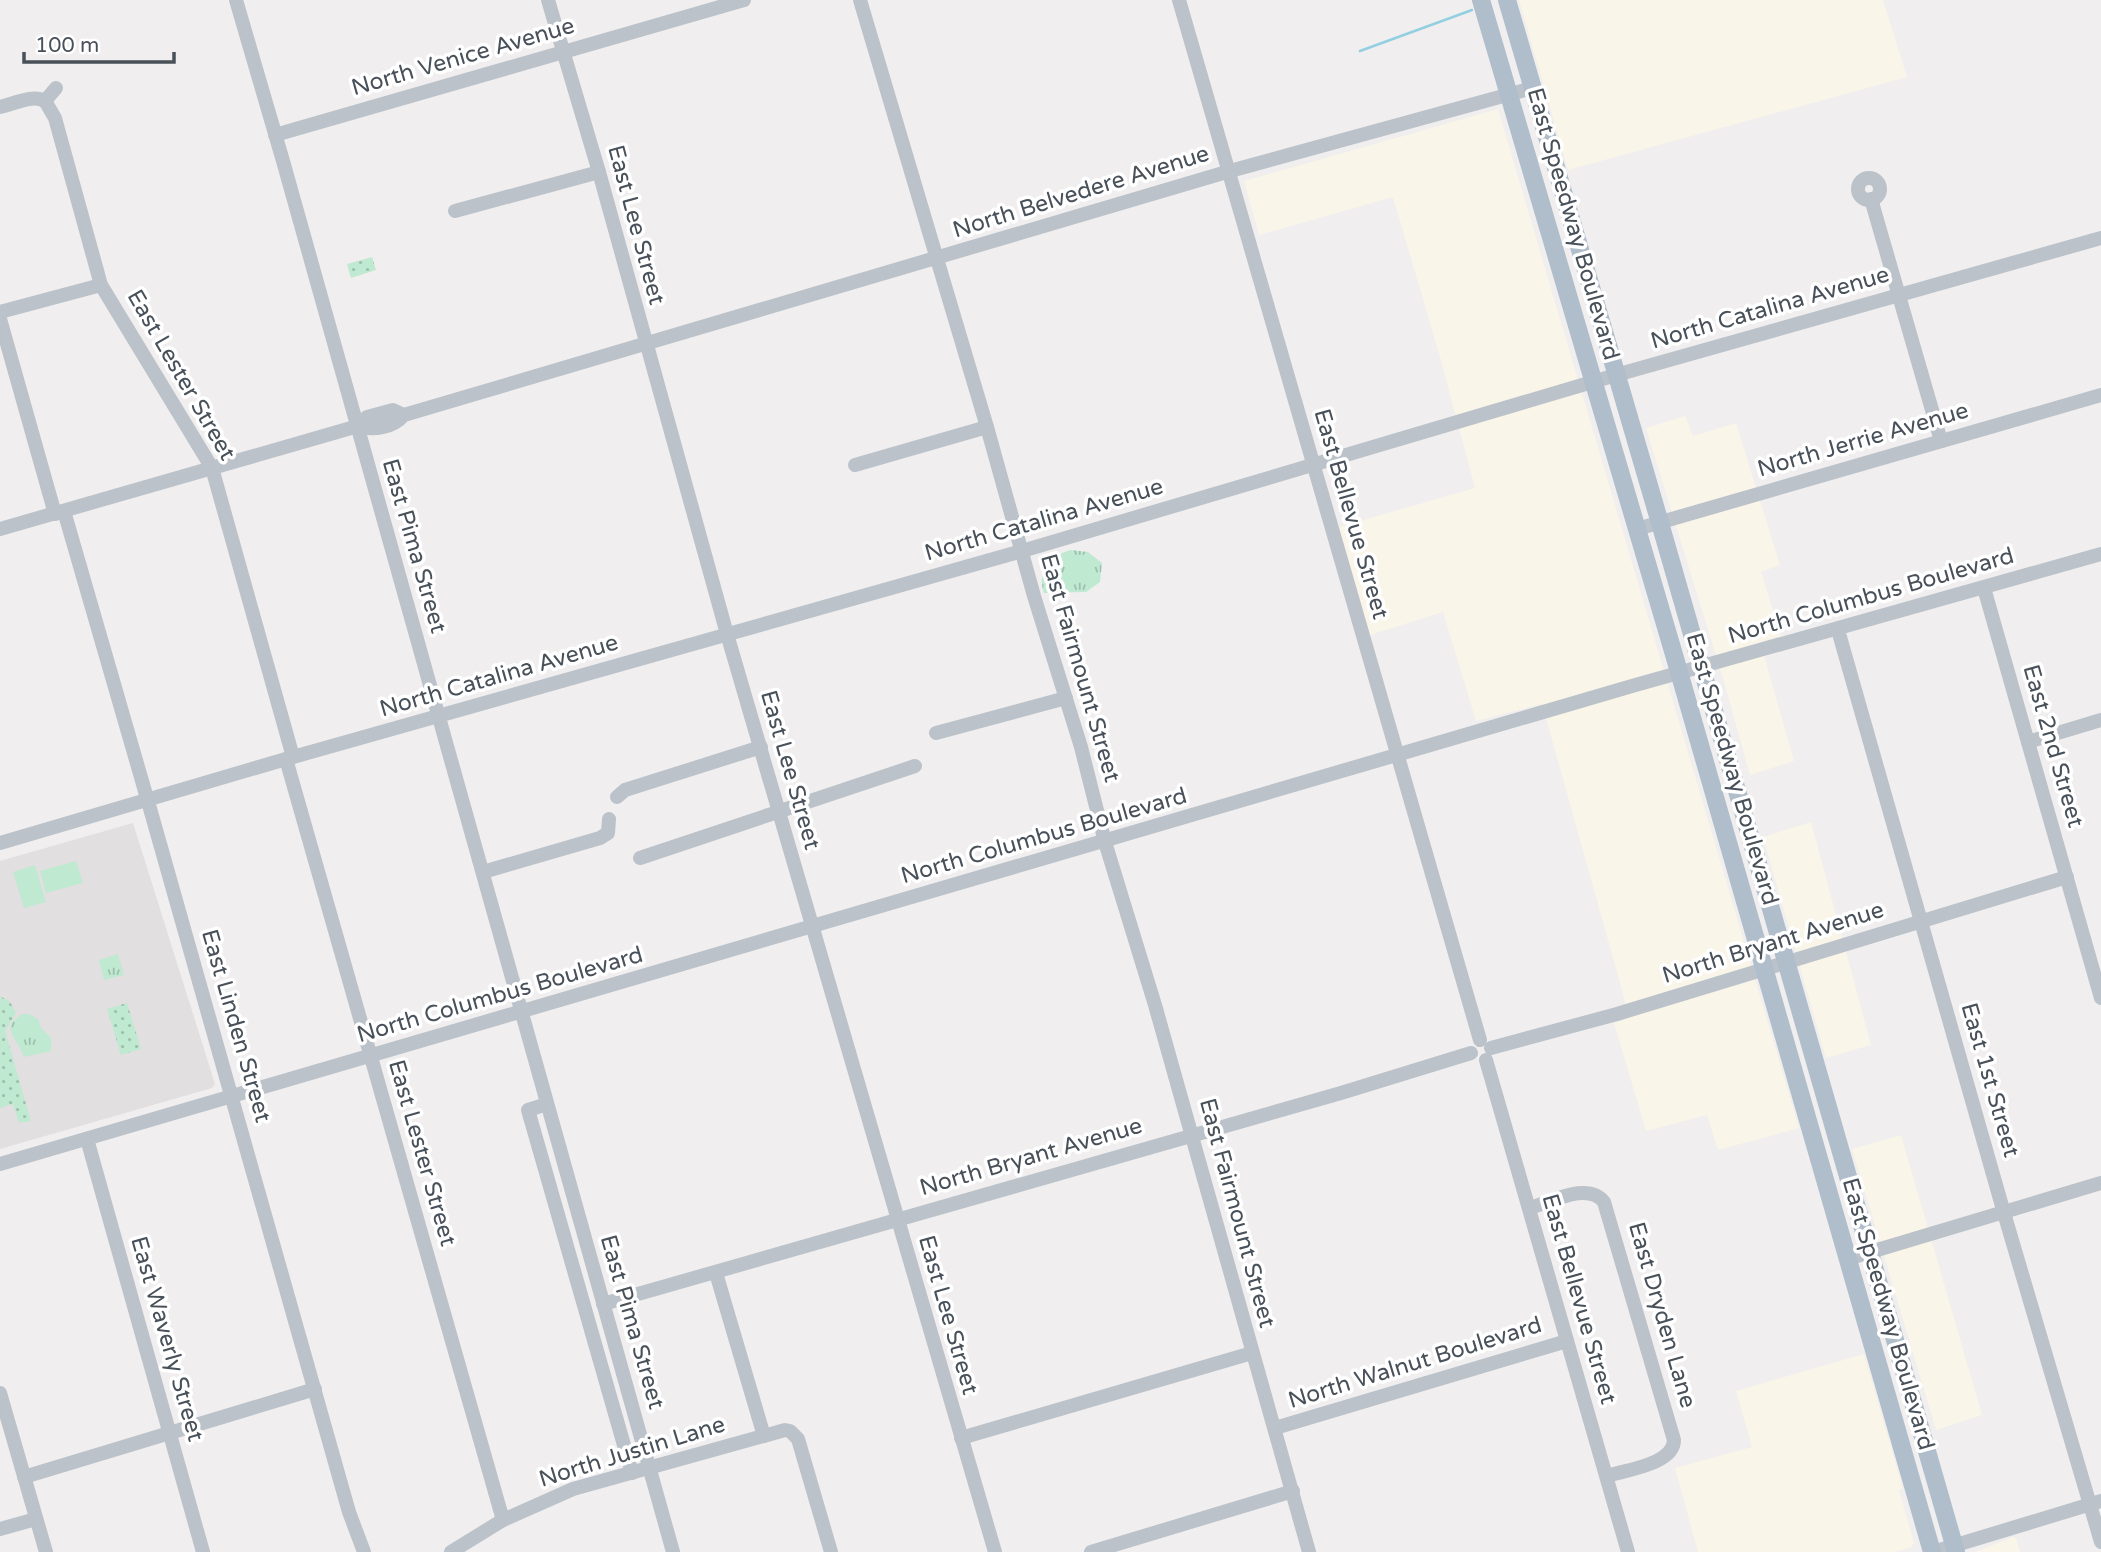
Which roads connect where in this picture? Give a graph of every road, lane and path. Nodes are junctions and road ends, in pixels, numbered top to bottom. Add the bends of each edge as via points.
1 (236, 0) edge
2 (548, 0) edge
3 (744, 0) edge
4 (860, 0) edge
5 (1179, 0) edge
6 (1481, 0) edge
7 (1507, 0) edge
8 (699, 6) edge
9 (564, 51) junction
10 (56, 88) dead end
11 (1532, 88) junction
12 (1509, 95) junction
13 (45, 101) junction
14 (0, 107) edge
15 (275, 135) junction
16 (1230, 171) junction
17 (599, 172) junction
18 (1871, 199) dead end
19 (455, 211) dead end
20 (2101, 238) edge
21 (937, 258) junction
22 (101, 285) junction
23 (1897, 296) junction
24 (0, 312) edge
25 (0, 319) edge
26 (645, 343) junction
27 (1616, 375) junction
28 (1594, 382) junction
29 (2101, 395) edge
30 (358, 426) junction
31 (987, 427) junction
32 (1941, 441) junction
33 (855, 465) dead end
34 (1312, 465) junction
35 (212, 468) junction
36 (59, 512) junction
37 (1660, 523) junction
38 (0, 529) edge
39 (1637, 529) junction
40 (1023, 551) junction
41 (2101, 554) edge
42 (1984, 588) junction
43 (1838, 630) junction
44 (727, 634) junction
45 (1701, 667) junction
46 (1679, 674) junction
47 (1066, 698) junction
48 (438, 717) junction
49 (2101, 720) edge
50 (936, 733) dead end
51 (2028, 742) junction
52 (761, 747) junction
53 (1398, 756) junction
54 (290, 758) junction
55 (915, 766) dead end
56 (617, 797) dead end
57 (148, 800) junction
58 (778, 810) junction
59 (609, 819) dead end
60 (1105, 842) junction
61 (0, 843) edge
62 (640, 858) dead end
63 (482, 872) junction
64 (2067, 877) junction
65 (1920, 921) junction
66 (812, 927) junction
67 (1786, 963) junction
68 (1765, 970) junction
69 (2101, 998) edge
70 (521, 1012) junction
71 (1485, 1049) junction
72 (369, 1056) junction
73 (232, 1096) junction
74 (547, 1104) junction
75 (1192, 1134) junction
76 (87, 1139) junction
77 (0, 1164) edge
78 (2101, 1183) edge
79 (1530, 1208) junction
80 (2004, 1213) junction
81 (897, 1220) junction
82 (1869, 1253) junction
83 (1847, 1259) junction
84 (716, 1273) junction
85 (603, 1304) junction
86 (1567, 1341) junction
87 (1252, 1353) junction
88 (315, 1389) junction
89 (0, 1393) edge
90 (1275, 1428) junction
91 (169, 1433) junction
92 (764, 1436) junction
93 (961, 1438) junction
94 (649, 1468) junction
95 (632, 1472) junction
96 (1607, 1476) junction
97 (24, 1477) junction
98 (1293, 1491) junction
99 (2096, 1502) edge
100 (36, 1519) junction
101 (503, 1520) junction
102 (0, 1529) edge
103 (2101, 1542) edge
104 (1954, 1549) edge
105 (46, 1552) edge
106 (203, 1552) edge
107 (364, 1552) edge
108 (451, 1552) edge
109 (673, 1552) edge
110 (831, 1552) edge
111 (995, 1552) edge
112 (1091, 1552) edge
113 (1309, 1552) edge
114 (1628, 1552) edge
115 (1933, 1552) edge

1 - 15 street, East Pima Street
2 - 9 street, East Lee Street
3 - 8 street, North Venice Avenue
4 - 21 street, East Fairmount Street
5 - 16 street, East Bellevue Street
6 - 12 main road, East Speedway Boulevard
7 - 11 main road, East Speedway Boulevard
8 - 9 street, North Venice Avenue
9 - 15 street, North Venice Avenue
9 - 17 street, East Lee Street
10 - 13 street
11 - 12 street, North Belvedere Avenue
11 - 27 main road, East Speedway Boulevard
12 - 16 street, North Belvedere Avenue
12 - 28 main road, East Speedway Boulevard
13 - 14 street via 30,99
13 - 22 street, East Lester Street via 55,118
15 - 30 street, East Pima Street
16 - 21 street, North Belvedere Avenue
16 - 34 street, East Bellevue Street
17 - 19 street
17 - 26 street, East Lee Street
18 - 23 street
20 - 23 street, North Catalina Avenue
21 - 26 street, North Belvedere Avenue
21 - 31 street, East Fairmount Street
22 - 24 street
22 - 35 street, East Lester Street
23 - 27 street, North Catalina Avenue
23 - 32 street
25 - 36 street, East Linden Street
26 - 30 street, North Belvedere Avenue via 404,415 393,410 367,417
26 - 44 street, East Lee Street
27 - 28 street, North Catalina Avenue
27 - 37 main road, East Speedway Boulevard
28 - 34 street, North Catalina Avenue
28 - 39 main road, East Speedway Boulevard
29 - 32 street, North Jerrie Avenue
30 - 35 street
30 - 48 street, East Pima Street
31 - 33 street
31 - 40 street, East Fairmount Street
32 - 37 street, North Jerrie Avenue
34 - 40 street, North Catalina Avenue
34 - 53 street, East Bellevue Street
35 - 36 street
35 - 54 street, East Lester Street
36 - 38 street
36 - 57 street, East Linden Street
37 - 39 street, North Jerrie Avenue
37 - 45 main road, East Speedway Boulevard
39 - 46 main road, East Speedway Boulevard
40 - 44 street, North Catalina Avenue
40 - 47 street, East Fairmount Street
41 - 42 street, North Columbus Boulevard
42 - 43 street, North Columbus Boulevard
42 - 51 street, East 2nd Street
43 - 45 street, North Columbus Boulevard
43 - 65 street, East 1st Street
44 - 48 street, North Catalina Avenue
44 - 52 street, East Lee Street
45 - 46 street, North Columbus Boulevard
45 - 67 main road, East Speedway Boulevard
46 - 53 street, North Columbus Boulevard
46 - 68 main road, East Speedway Boulevard
47 - 50 street
47 - 60 street, East Fairmount Street
48 - 54 street, North Catalina Avenue
48 - 63 street, East Pima Street
49 - 51 street
51 - 64 street, East 2nd Street
52 - 56 street via 625,790
52 - 58 street, East Lee Street
53 - 60 street, North Columbus Boulevard
53 - 71 street, East Bellevue Street
54 - 57 street, North Catalina Avenue
54 - 72 street, East Lester Street
55 - 58 street
57 - 61 street, North Catalina Avenue
57 - 73 street, East Linden Street
58 - 62 street
58 - 66 street, East Lee Street
59 - 63 street via 608,833 600,838
60 - 66 street, North Columbus Boulevard
60 - 75 street, East Fairmount Street
63 - 70 street, East Pima Street
64 - 65 street, North Bryant Avenue
64 - 69 street, East 2nd Street
65 - 67 street, North Bryant Avenue
65 - 80 street, East 1st Street
66 - 70 street, North Columbus Boulevard
66 - 81 street, East Lee Street
67 - 68 street, North Bryant Avenue
67 - 82 main road, East Speedway Boulevard
68 - 71 street, North Bryant Avenue
68 - 83 main road, East Speedway Boulevard
70 - 72 street, North Columbus Boulevard
70 - 74 street, East Pima Street
71 - 75 street, North Bryant Avenue via 1473,1045 1471,1053
71 - 79 street, East Bellevue Street
72 - 73 street, North Columbus Boulevard
72 - 101 street, East Lester Street
73 - 76 street, North Columbus Boulevard
73 - 88 street, East Linden Street
74 - 85 street, East Pima Street
74 - 95 street, East Pima Street via 528,1110
75 - 81 street, North Bryant Avenue
75 - 87 street, East Fairmount Street
76 - 77 street, North Columbus Boulevard
76 - 91 street, East Waverly Street
78 - 80 street
79 - 86 street, East Bellevue Street
79 - 96 street, East Dryden Lane via 1581,1192 1596,1194 1604,1202 1671,1427 1674,1445 1666,1457
80 - 82 street
80 - 99 street, East 1st Street
81 - 84 street, North Bryant Avenue
81 - 93 street, East Lee Street
82 - 83 street
82 - 104 main road, East Speedway Boulevard
83 - 115 main road, East Speedway Boulevard
84 - 85 street, North Bryant Avenue
84 - 92 street
85 - 94 street, East Pima Street
86 - 90 street, North Walnut Boulevard
86 - 96 street, East Bellevue Street
87 - 90 street, East Fairmount Street
87 - 93 street
88 - 91 street
88 - 107 street, East Linden Street
89 - 97 street
90 - 98 street, East Fairmount Street
91 - 97 street
91 - 106 street, East Waverly Street
92 - 94 street, North Justin Lane
92 - 110 street, North Justin Lane via 785,1430 793,1433
93 - 111 street, East Lee Street
94 - 95 street, North Justin Lane
94 - 109 street, East Pima Street
95 - 101 street, North Justin Lane via 573,1489
96 - 114 street, East Bellevue Street
97 - 100 street
98 - 112 street
98 - 113 street, East Fairmount Street
99 - 103 street, East 1st Street
99 - 104 street
100 - 102 street
100 - 105 street
101 - 108 street, North Justin Lane
104 - 115 street

